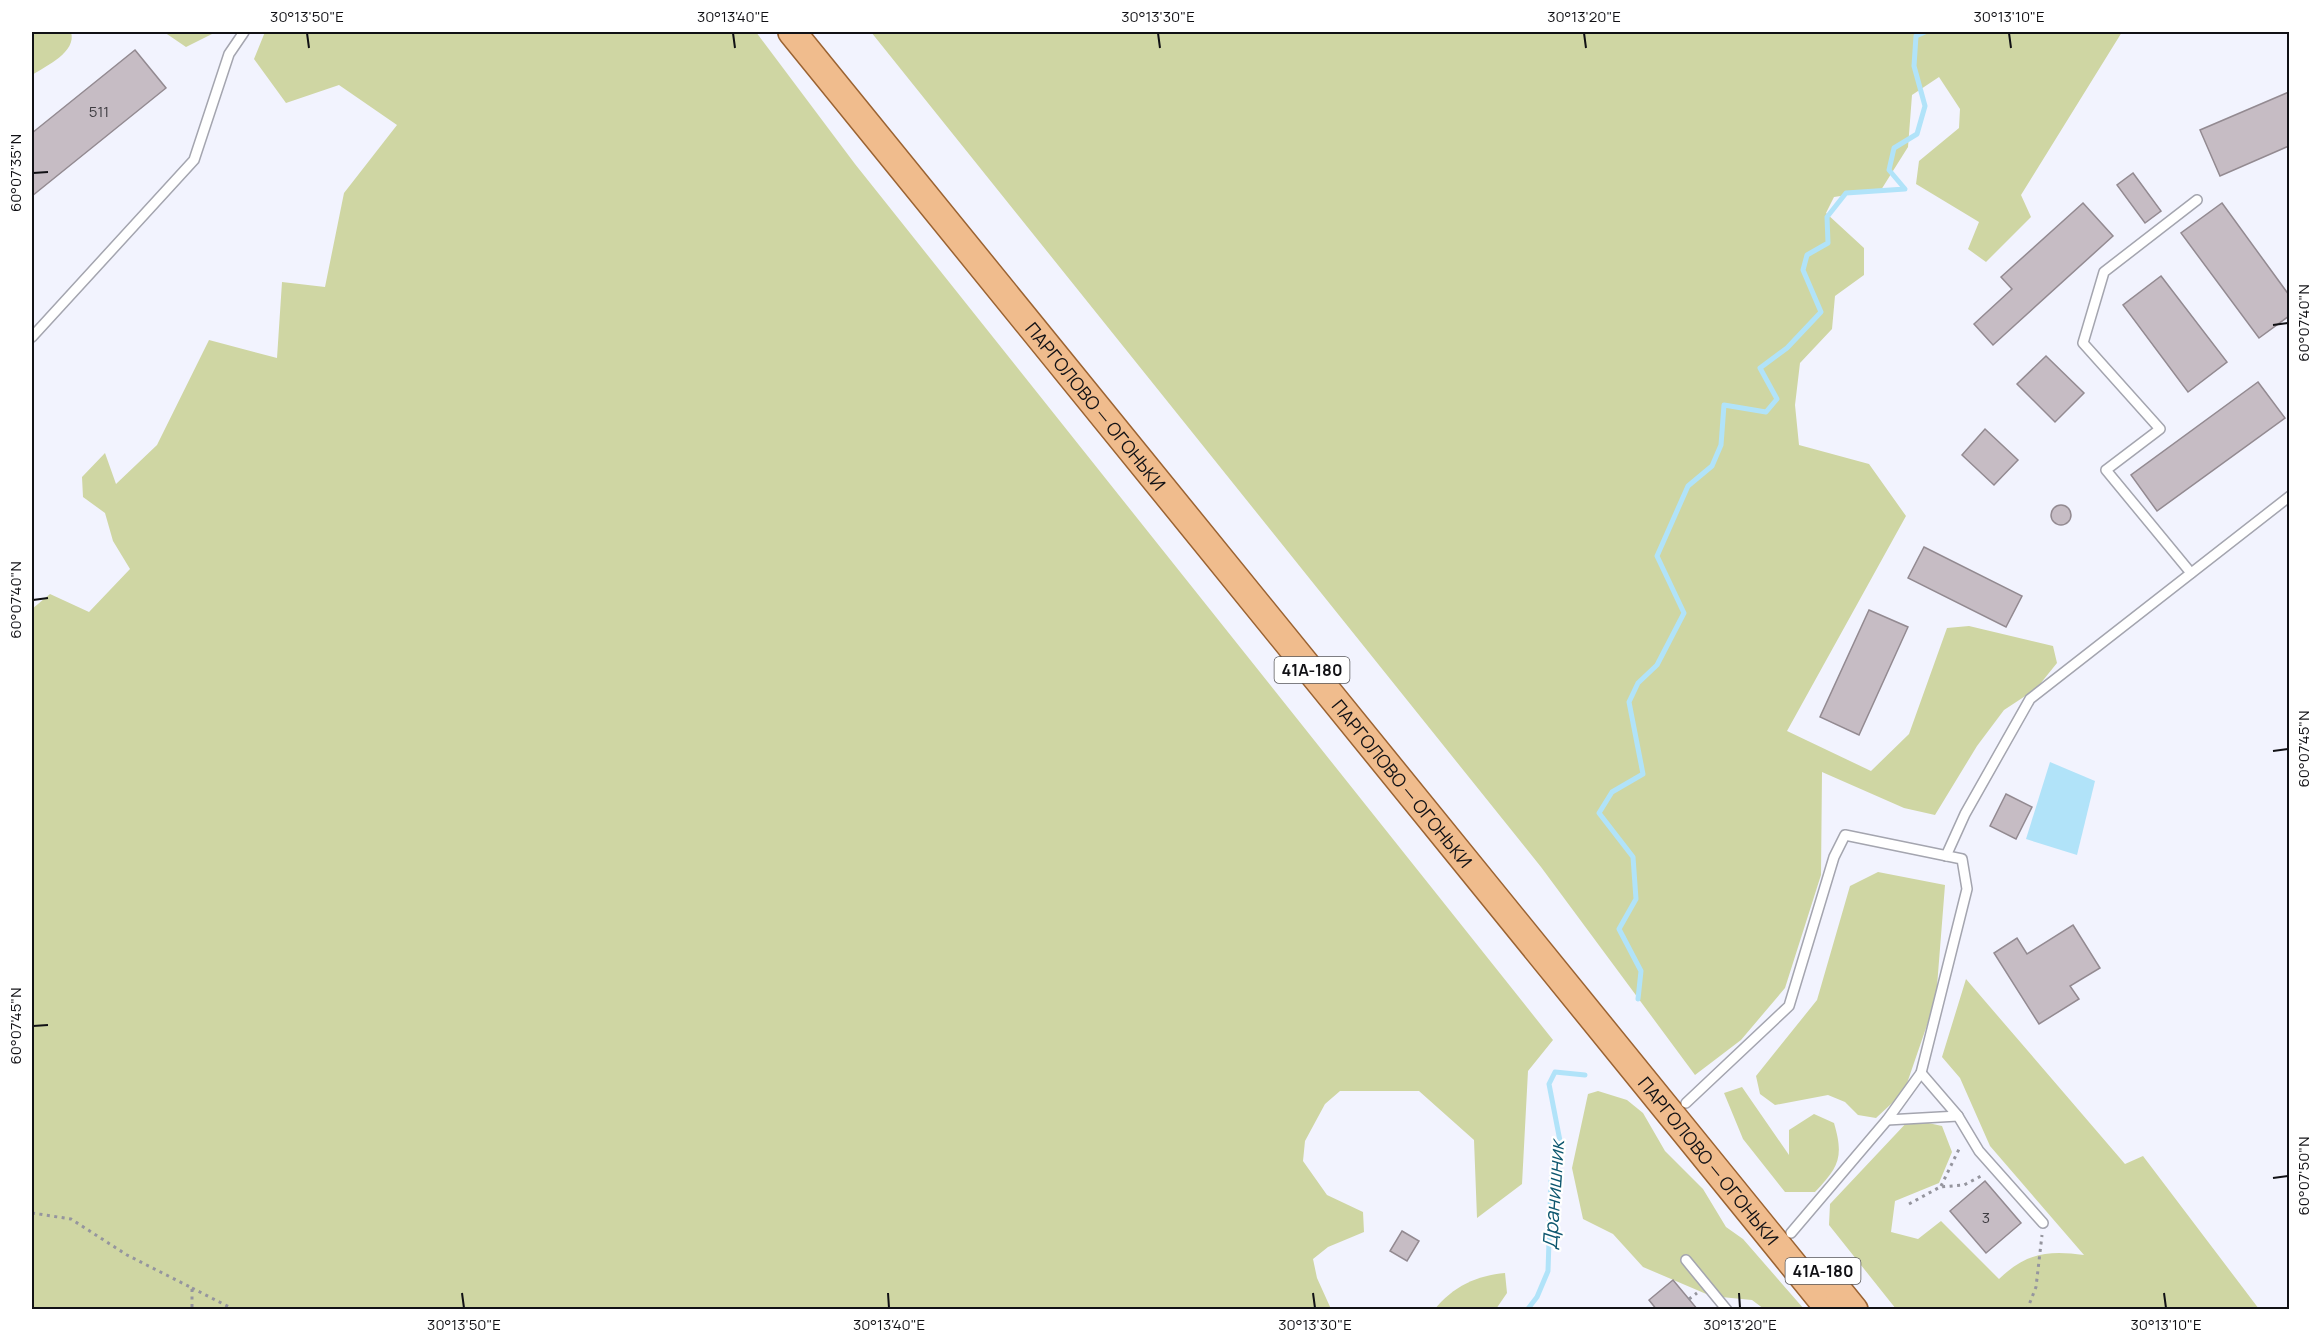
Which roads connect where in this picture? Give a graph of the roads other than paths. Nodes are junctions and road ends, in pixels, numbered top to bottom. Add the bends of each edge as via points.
1 (244, 32) edge
2 (792, 32) edge
3 (816, 32) edge
4 (2197, 200) dead end
5 (32, 337) edge
6 (2289, 496) edge
7 (2191, 573) junction
8 (1946, 856) junction
9 (1921, 1073) junction
10 (1686, 1102) junction
11 (1958, 1116) junction
12 (1887, 1120) junction
13 (2043, 1223) road end
14 (1791, 1233) junction
15 (1686, 1260) dead end
16 (1727, 1310) edge
17 (1830, 1310) edge
18 (1854, 1310) edge

1 - 5 lane via 229,54 194,160
2 - 17 main road, ПАРГОЛОВО — ОГОНЬКИ / 41А-180
3 - 10 main road, ПАРГОЛОВО — ОГОНЬКИ / 41А-180
4 - 7 lane via 2104,272 2083,343 2160,429 2106,470
6 - 7 lane
7 - 8 lane via 2030,699 1965,814
8 - 9 lane via 1962,859 1967,889
8 - 10 lane via 1845,835 1834,857 1789,1005
9 - 11 lane
9 - 12 lane
10 - 14 main road, ПАРГОЛОВО — ОГОНЬКИ / 41А-180
11 - 12 lane
11 - 13 lane via 1979,1151
12 - 14 lane
14 - 18 main road, ПАРГОЛОВО — ОГОНЬКИ / 41А-180
15 - 16 lane

